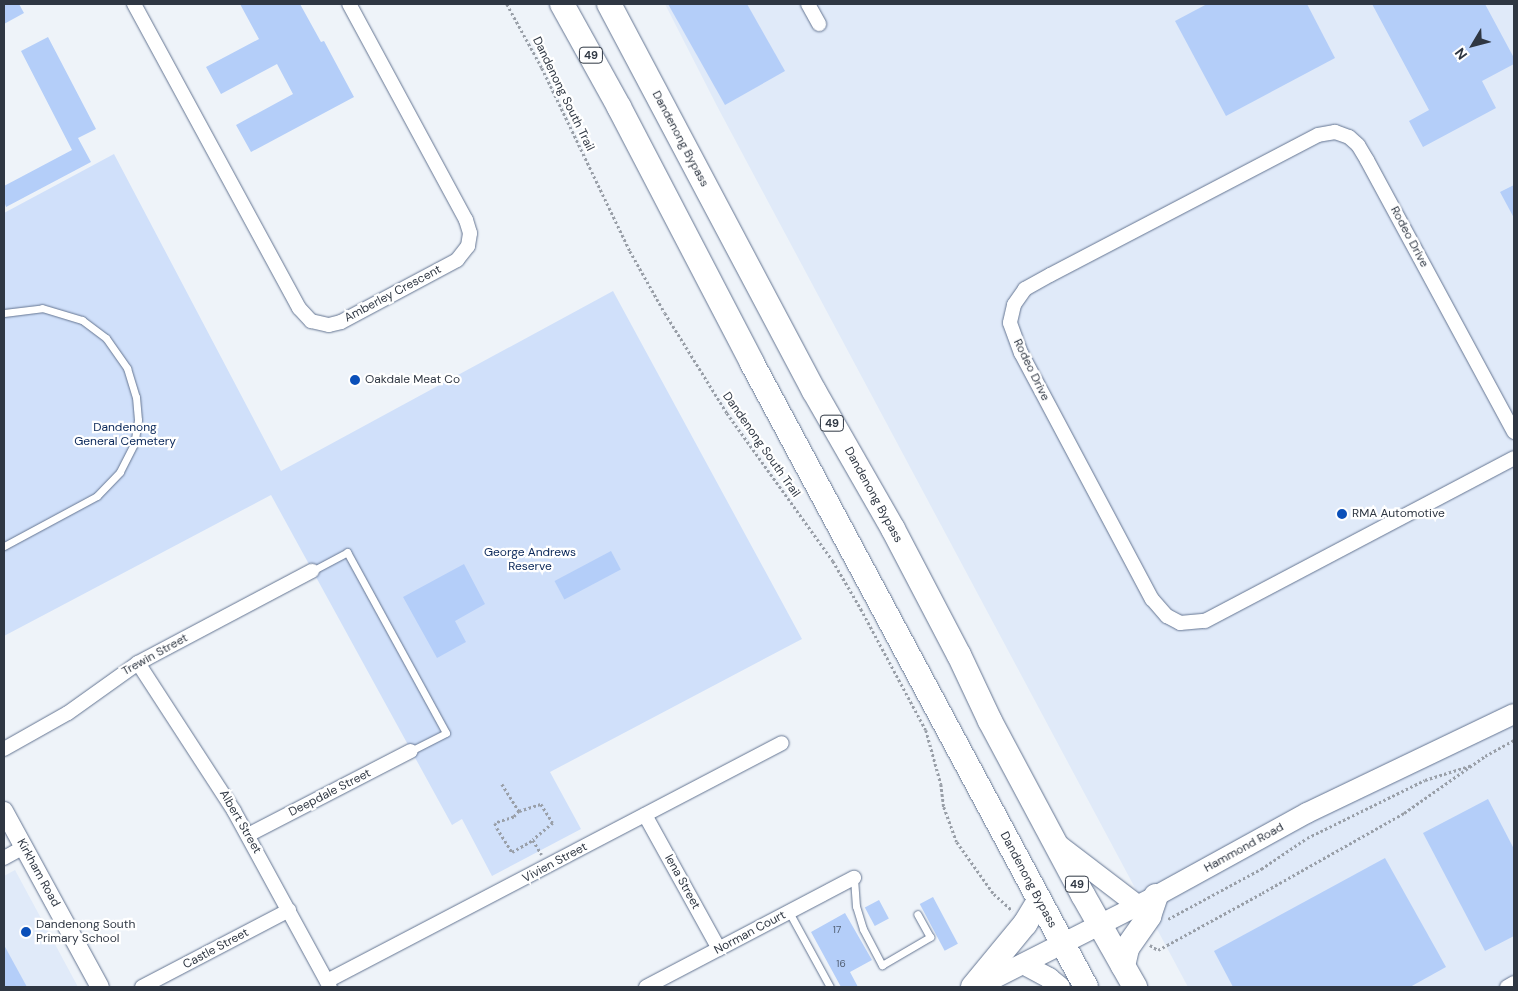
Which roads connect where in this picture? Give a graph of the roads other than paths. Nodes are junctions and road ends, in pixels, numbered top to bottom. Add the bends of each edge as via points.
1 (134, 4) edge
2 (349, 4) edge
3 (562, 4) edge
4 (609, 4) edge
5 (808, 4) edge
6 (819, 24) dead end
7 (4, 313) edge
8 (1514, 432) edge
9 (1514, 458) edge
10 (4, 546) edge
11 (312, 571) joint
12 (138, 663) junction
13 (1514, 714) edge
14 (782, 744) dead end
15 (4, 749) edge
16 (411, 751) joint
17 (4, 811) edge
18 (645, 815) junction
19 (248, 835) junction
20 (1056, 843) junction
21 (24, 847) junction
22 (4, 858) edge
23 (854, 878) joint
24 (1147, 900) junction
25 (1039, 901) junction
26 (289, 910) junction
27 (790, 912) junction
28 (918, 914) dead end
29 (1099, 925) junction
30 (1063, 944) junction
31 (719, 949) junction
32 (1023, 964) junction
33 (1123, 966) junction
34 (1514, 983) edge
35 (328, 984) edge
36 (100, 987) edge
37 (142, 987) edge
38 (646, 987) edge
39 (830, 987) edge
40 (975, 987) edge
41 (1060, 987) edge
42 (1086, 987) edge
43 (1135, 987) edge
44 (1507, 987) edge

1 - 2 street, Amberley Crescent via 299,308 311,321 329,325 341,322 457,260 468,246 470,233 466,220
3 - 25 highway, Dandenong Bypass / 49
4 - 20 highway, Dandenong Bypass / 49 via 814,391 915,571
5 - 6 street
7 - 10 lane via 42,308 82,320 106,338 126,368 136,397 138,420 134,444 120,472 97,496
8 - 9 street, Rodeo Drive via 1367,160 1358,145 1335,132 1318,135 1024,289 1014,305 1010,323 1026,362 1152,599 1167,616 1180,623 1205,621
11 - 12 street, Trewin Street
11 - 16 lane via 347,552 352,561 446,733
12 - 15 street, Trewin Street via 68,714
12 - 19 street, Albert Street
13 - 24 main road, Hammond Road via 1307,814
14 - 18 street, Vivien Street
16 - 19 street, Deepdale Street
17 - 21 street, Kirkham Road
18 - 31 street, Iena Street
18 - 35 street, Vivien Street
19 - 26 street, Albert Street
20 - 24 main road
20 - 29 highway, Dandenong Bypass / 49
21 - 22 street
21 - 36 street, Kirkham Road
23 - 27 street, Norman Court
23 - 28 lane via 862,929 882,965 930,937
24 - 29 main road, Hammond Road
24 - 33 highway via 1148,916 1127,948
25 - 30 highway, Dandenong Bypass / 49
25 - 40 highway
26 - 35 street, Albert Street
26 - 37 street, Castle Street
27 - 31 street, Norman Court
27 - 39 lane
29 - 30 main road, Hammond Road
29 - 33 highway, Dandenong Bypass / 49
30 - 32 main road, Hammond Road
30 - 42 highway, Dandenong Bypass / 49
31 - 38 street, Norman Court
32 - 40 main road, Hammond Road
32 - 41 main road
33 - 43 highway, Dandenong Bypass / 49
34 - 44 street

